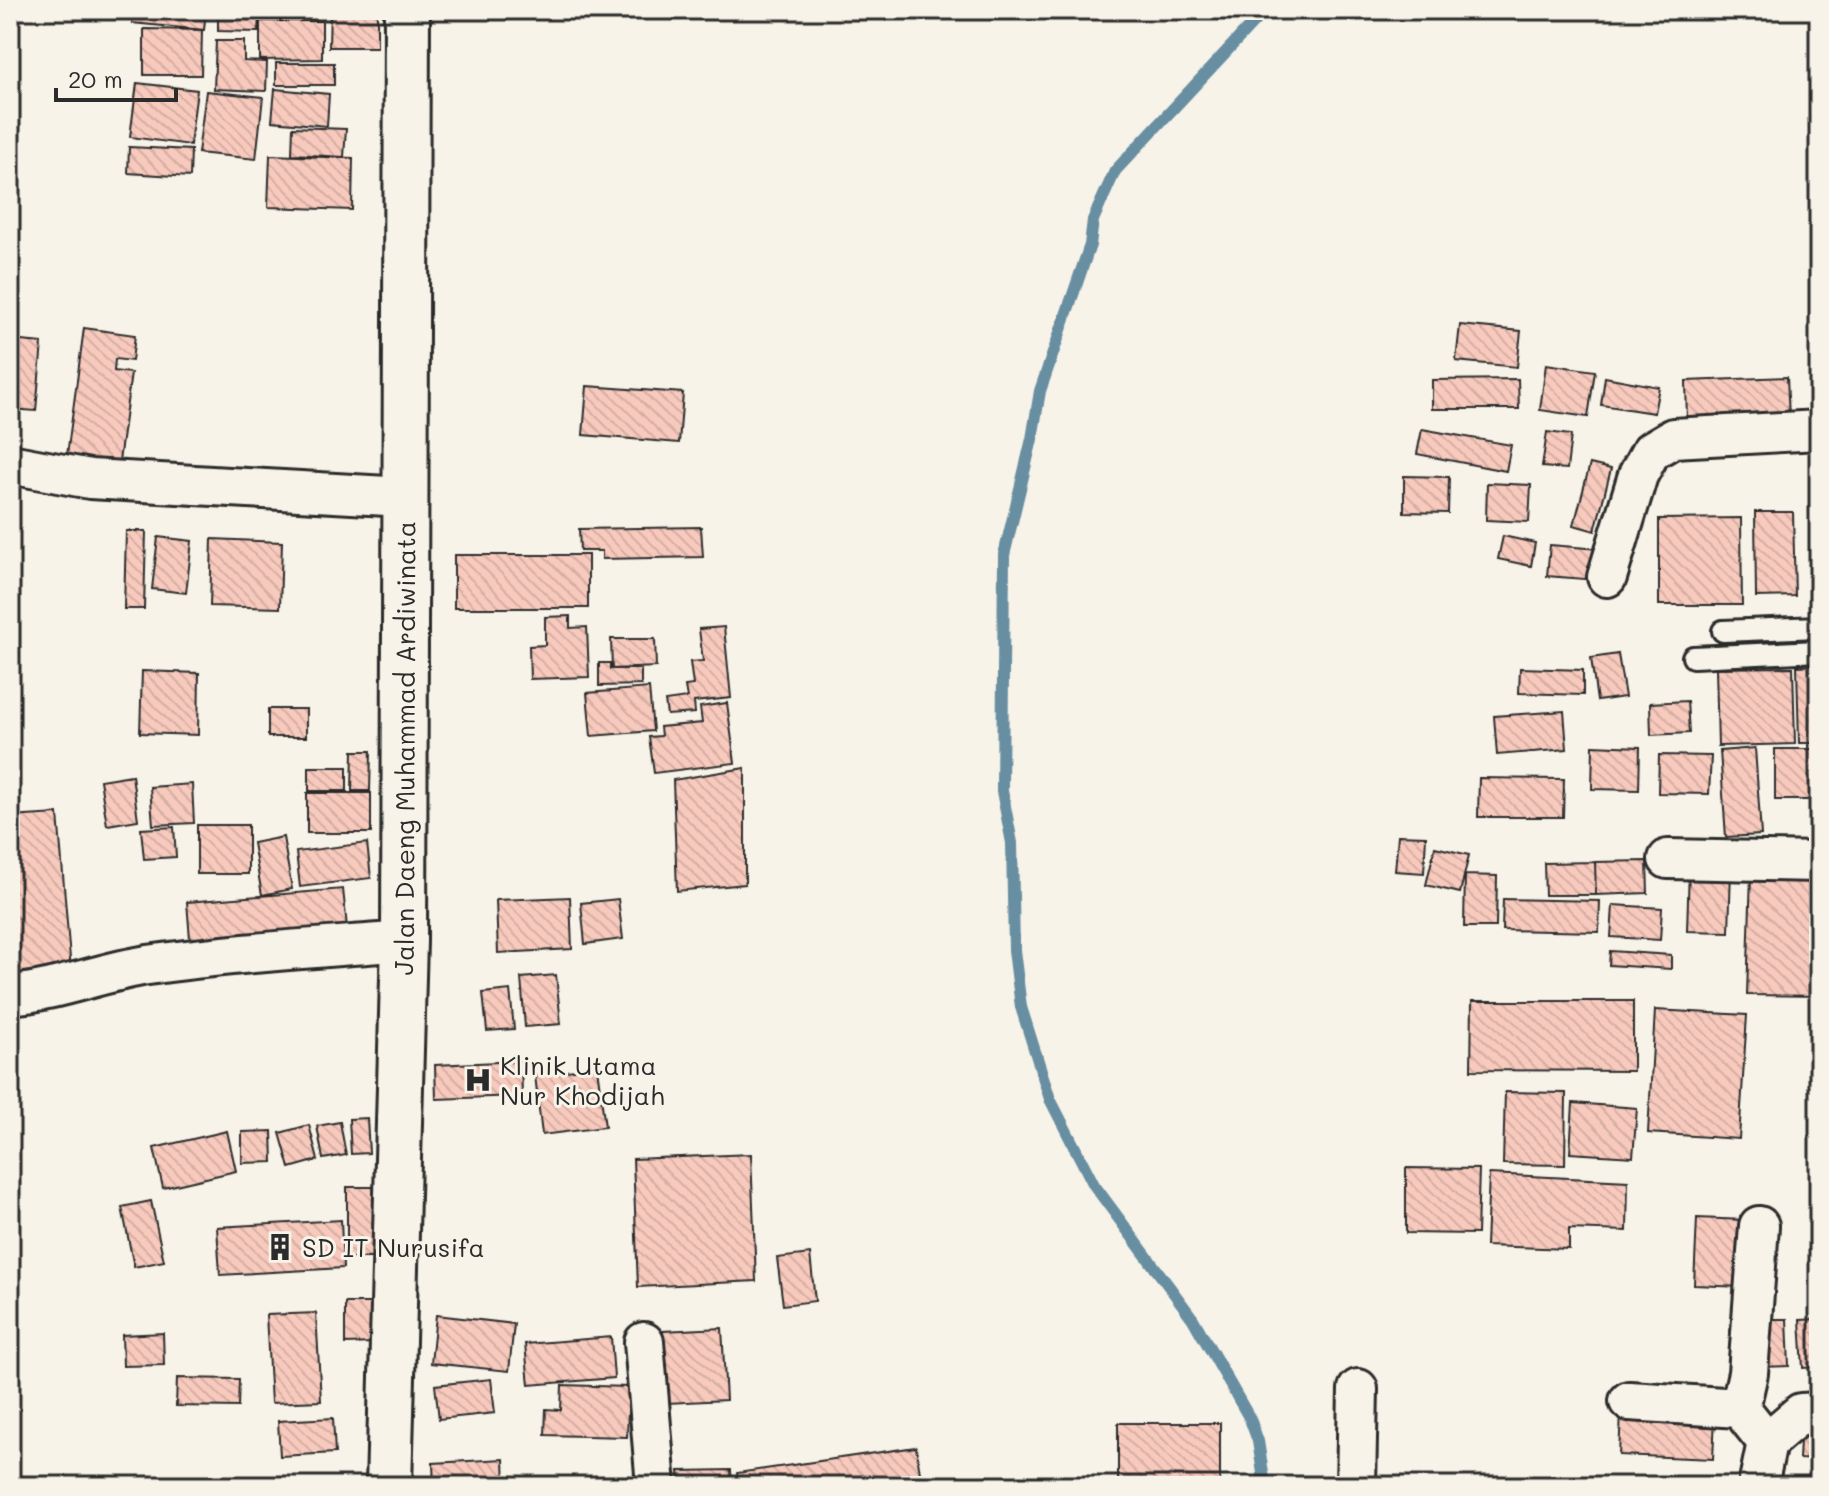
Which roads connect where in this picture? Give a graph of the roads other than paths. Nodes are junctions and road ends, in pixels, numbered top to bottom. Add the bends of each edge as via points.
1 (407, 10) edge
2 (1819, 430) edge
3 (10, 464) edge
4 (405, 497) junction
5 (1607, 577) dead end
6 (1819, 627) edge
7 (1723, 631) dead end
8 (1819, 651) edge
9 (1693, 657) dead end
10 (1668, 859) dead end
11 (1819, 862) edge
12 (404, 941) junction
13 (10, 995) edge
14 (1759, 1226) dead end
15 (644, 1342) dead end
16 (1358, 1389) dead end
17 (1629, 1401) dead end
18 (1740, 1408) junction
19 (1819, 1412) edge
20 (1767, 1442) junction
21 (389, 1486) edge
22 (656, 1486) edge
23 (1356, 1486) edge
24 (1758, 1486) edge

1 - 4 main road, Jalan Daeng Muhammad Ardiwinata
2 - 5 street via 1673,438 1651,451 1638,475
3 - 4 street via 90,479
4 - 12 main road, Jalan Daeng Muhammad Ardiwinata
6 - 7 lane
8 - 9 lane
10 - 11 street
12 - 13 street via 144,966
12 - 21 main road, Jalan Daeng Muhammad Ardiwinata
14 - 18 street via 1748,1373
15 - 22 street
16 - 23 street
17 - 18 street
18 - 20 street
19 - 20 street via 1801,1413
20 - 24 street

